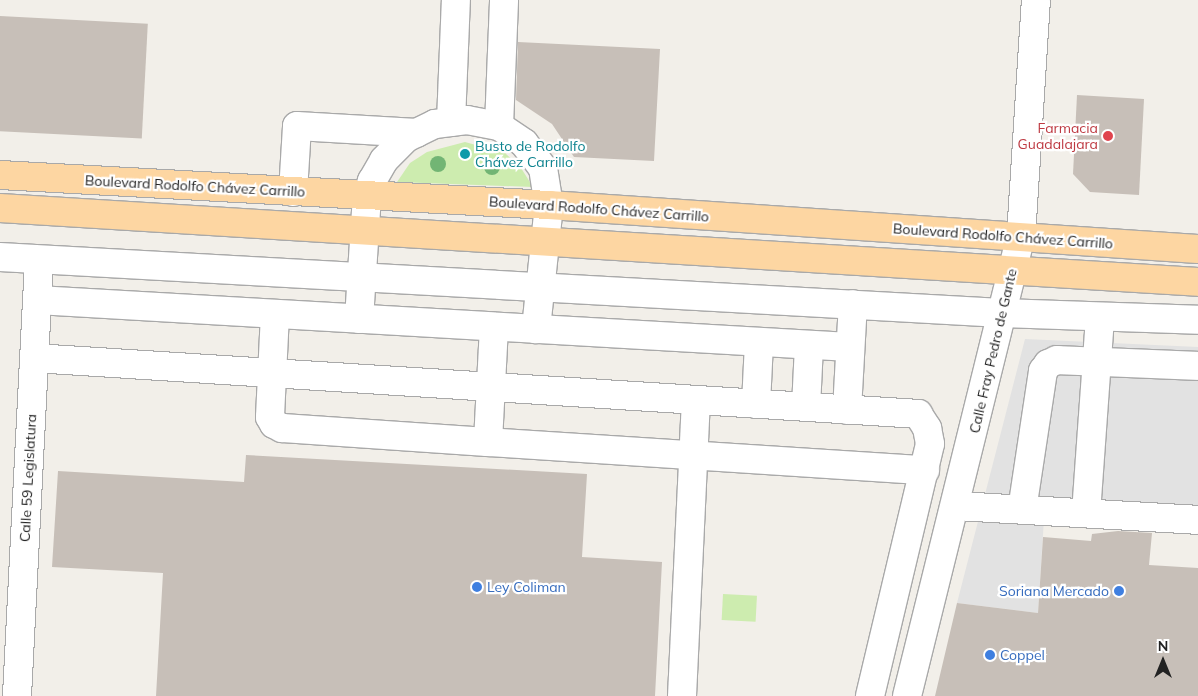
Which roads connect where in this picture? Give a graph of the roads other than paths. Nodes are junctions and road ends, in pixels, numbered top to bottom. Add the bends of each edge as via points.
1 (456, 0) edge
2 (504, 0) edge
3 (1036, 0) edge
4 (451, 122) junction
5 (499, 126) junction
6 (417, 133) junction
7 (0, 175) edge
8 (293, 192) junction
9 (367, 196) junction
10 (549, 206) junction
11 (0, 208) edge
12 (365, 231) junction
13 (1021, 237) junction
14 (545, 242) junction
15 (1198, 248) edge
16 (0, 257) edge
17 (38, 260) junction
18 (1012, 268) junction
19 (362, 276) junction
20 (1198, 282) edge
21 (540, 285) junction
22 (37, 300) junction
23 (853, 304) junction
24 (1001, 313) junction
25 (275, 314) junction
26 (1100, 317) junction
27 (359, 319) junction
28 (1198, 320) edge
29 (494, 327) junction
30 (536, 329) junction
31 (759, 342) junction
32 (809, 345) junction
33 (850, 347) junction
34 (34, 358) junction
35 (1097, 362) junction
36 (1198, 366) edge
37 (271, 373) junction
38 (491, 386) junction
39 (696, 400) junction
40 (756, 404) junction
41 (806, 407) junction
42 (847, 410) junction
43 (488, 442) junction
44 (693, 456) junction
45 (925, 470) junction
46 (957, 506) junction
47 (1022, 510) junction
48 (1086, 513) junction
49 (1198, 520) edge
50 (17, 696) edge
51 (682, 696) edge
52 (870, 696) edge
53 (906, 696) edge

1 - 4 street
2 - 5 street
3 - 13 street, Calle Fray Pedro de Gante
4 - 5 street via 468,120
4 - 6 street
5 - 10 street via 524,143 543,168
6 - 8 street via 297,126
6 - 9 street via 384,160
7 - 8 main road, Boulevard Rodolfo Chávez Carrillo
8 - 9 main road, Boulevard Rodolfo Chávez Carrillo
9 - 10 main road, Boulevard Rodolfo Chávez Carrillo
9 - 12 street
10 - 13 main road, Boulevard Rodolfo Chávez Carrillo
10 - 14 street
11 - 12 main road
12 - 14 main road
12 - 19 street
13 - 15 main road, Boulevard Rodolfo Chávez Carrillo
13 - 18 street, Calle Fray Pedro de Gante
14 - 18 main road
14 - 21 street
16 - 17 street
17 - 19 street
17 - 22 street, Calle 59 Legislatura
18 - 20 main road
18 - 24 street, Calle Fray Pedro de Gante
19 - 21 street
19 - 27 street
21 - 23 street
21 - 30 street
22 - 25 street
22 - 34 street, Calle 59 Legislatura
23 - 24 street
23 - 33 street
24 - 26 street
24 - 46 street, Calle Fray Pedro de Gante
25 - 27 street
25 - 37 street
26 - 28 street
26 - 35 street
27 - 29 street
29 - 30 street
29 - 38 street
30 - 31 street
31 - 32 street
31 - 40 street
32 - 33 street
32 - 41 street
33 - 42 street
34 - 37 street
34 - 50 street, Calle 59 Legislatura
35 - 36 street
35 - 47 street via 1057,360 1043,371
35 - 48 street
37 - 38 street
37 - 43 street via 270,417 282,428
38 - 39 street
38 - 43 street
39 - 40 street
39 - 44 street
40 - 41 street
41 - 42 street
42 - 45 street via 918,414 927,428 930,444
43 - 44 street
44 - 45 street
44 - 51 street
45 - 52 street
46 - 47 street
46 - 53 street, Calle Fray Pedro de Gante
47 - 48 street
48 - 49 street

